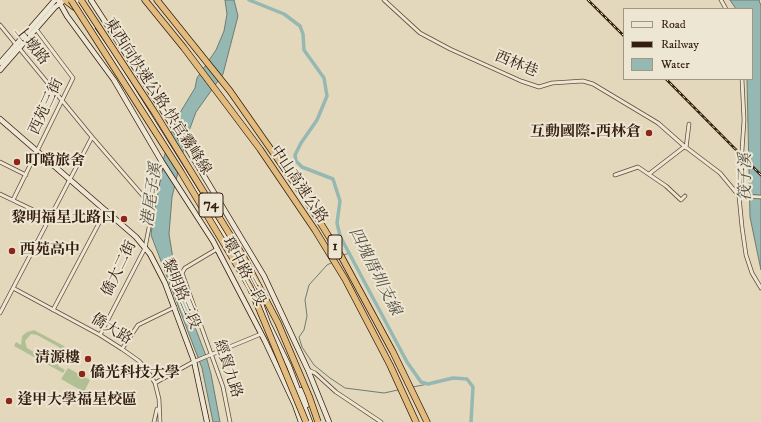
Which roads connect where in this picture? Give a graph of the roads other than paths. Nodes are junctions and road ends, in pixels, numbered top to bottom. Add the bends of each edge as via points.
1 (65, 0) edge
2 (71, 0) edge
3 (75, 0) edge
4 (81, 0) edge
5 (91, 0) edge
6 (145, 0) edge
7 (157, 0) edge
8 (384, 0) edge
9 (57, 1) edge
10 (74, 7) junction
11 (0, 25) edge
12 (36, 29) junction
13 (18, 46) junction
14 (0, 63) edge
15 (0, 70) edge
16 (141, 76) junction
17 (742, 80) edge
18 (131, 84) junction
19 (121, 90) junction
20 (63, 102) junction
21 (0, 119) edge
22 (689, 124) dead end
23 (92, 137) junction
24 (168, 143) junction
25 (685, 147) junction
26 (38, 152) junction
27 (0, 162) edge
28 (162, 162) junction
29 (649, 174) junction
30 (26, 175) junction
31 (615, 175) dead end
32 (70, 179) junction
33 (0, 194) edge
34 (685, 196) dead end
35 (741, 196) junction
36 (761, 197) edge
37 (13, 200) junction
38 (153, 204) junction
39 (106, 210) junction
40 (50, 218) junction
41 (145, 248) junction
42 (217, 249) junction
43 (13, 288) junction
44 (761, 288) edge
45 (175, 308) junction
46 (53, 310) junction
47 (0, 313) edge
48 (261, 334) junction
49 (100, 335) junction
50 (122, 348) junction
51 (210, 354) junction
52 (194, 362) junction
53 (308, 370) junction
54 (155, 383) junction
55 (159, 399) junction
56 (154, 422) edge
57 (160, 422) edge
58 (207, 422) edge
59 (230, 422) edge
60 (300, 422) edge
61 (306, 422) edge
62 (311, 422) edge
63 (318, 422) edge
64 (329, 422) edge
65 (381, 422) edge
66 (416, 422) edge
67 (427, 422) edge

1 - 9 street
1 - 10 highway
2 - 10 highway, 東西向快速公路 快官霧峰線 / 74, bridge
2 - 18 street
3 - 18 street
4 - 63 highway, 東西向快速公路 快官霧峰線 / 74, bridge via 243,256 278,323
5 - 16 street, 環中路二段
6 - 66 highway, 中山高速公路 / 1 via 218,92 289,192 341,273 390,365
7 - 67 highway, 中山高速公路 / 1 via 224,83 341,256 393,352
8 - 25 street, 西林巷 via 420,33 521,81 539,87 552,83 583,81 593,84 654,120
9 - 12 street
9 - 13 street
9 - 19 street, 環中路二段
10 - 61 highway, 東西向快速公路 快官霧峰線 / 74, bridge via 181,172 250,287
11 - 13 street, 上墩路
12 - 13 street
12 - 20 street, 西苑三街 via 73,76
13 - 14 street
13 - 15 street
13 - 20 street, 上墩路
16 - 18 street
16 - 53 street, 環中路二段 via 264,276
17 - 35 street via 744,120
18 - 19 street
18 - 24 street
19 - 28 street, 環中路二段
20 - 23 street, 上墩路
20 - 26 street, 西苑三街
21 - 26 street, 黎明路三段
22 - 25 street
23 - 32 street
23 - 38 street, 上墩路 via 150,204
24 - 62 street, 環中路二段 via 257,292
24 - 62 street, 環中路二段 via 240,258 261,297 304,397
25 - 29 street
25 - 35 street, 西林巷 via 720,173
26 - 30 street, 西苑三街
26 - 32 street, 黎明路三段
27 - 30 street
28 - 38 street, 僑大二街
28 - 42 street, 環中路二段
29 - 31 street via 636,167
29 - 34 street via 681,200
30 - 37 street, 西苑三街
32 - 39 street, 黎明路三段
32 - 40 street
33 - 37 street
35 - 36 street
35 - 44 street via 746,255
37 - 40 street
38 - 41 street, 僑大二街
39 - 41 street, 黎明路三段
39 - 46 street
40 - 43 street
41 - 45 street, 黎明路三段 via 159,270
41 - 49 street, 僑大二街
42 - 48 street, 環中路二段
42 - 51 street, 經貿九路 via 182,271
43 - 46 street, 僑大路
43 - 47 street
45 - 50 street via 134,328
45 - 52 street, 黎明路三段
46 - 49 street, 僑大路
48 - 51 street
48 - 60 street, 環中路二段 via 295,405
49 - 50 street, 僑大路
50 - 54 street, 僑大路 via 147,370
51 - 52 street
51 - 59 street, 經貿九路 via 223,387
52 - 54 street
52 - 58 street, 黎明路三段
53 - 64 street, 環中路二段
53 - 65 street
54 - 55 street, 僑大路
55 - 56 street
55 - 57 street, 僑大路

